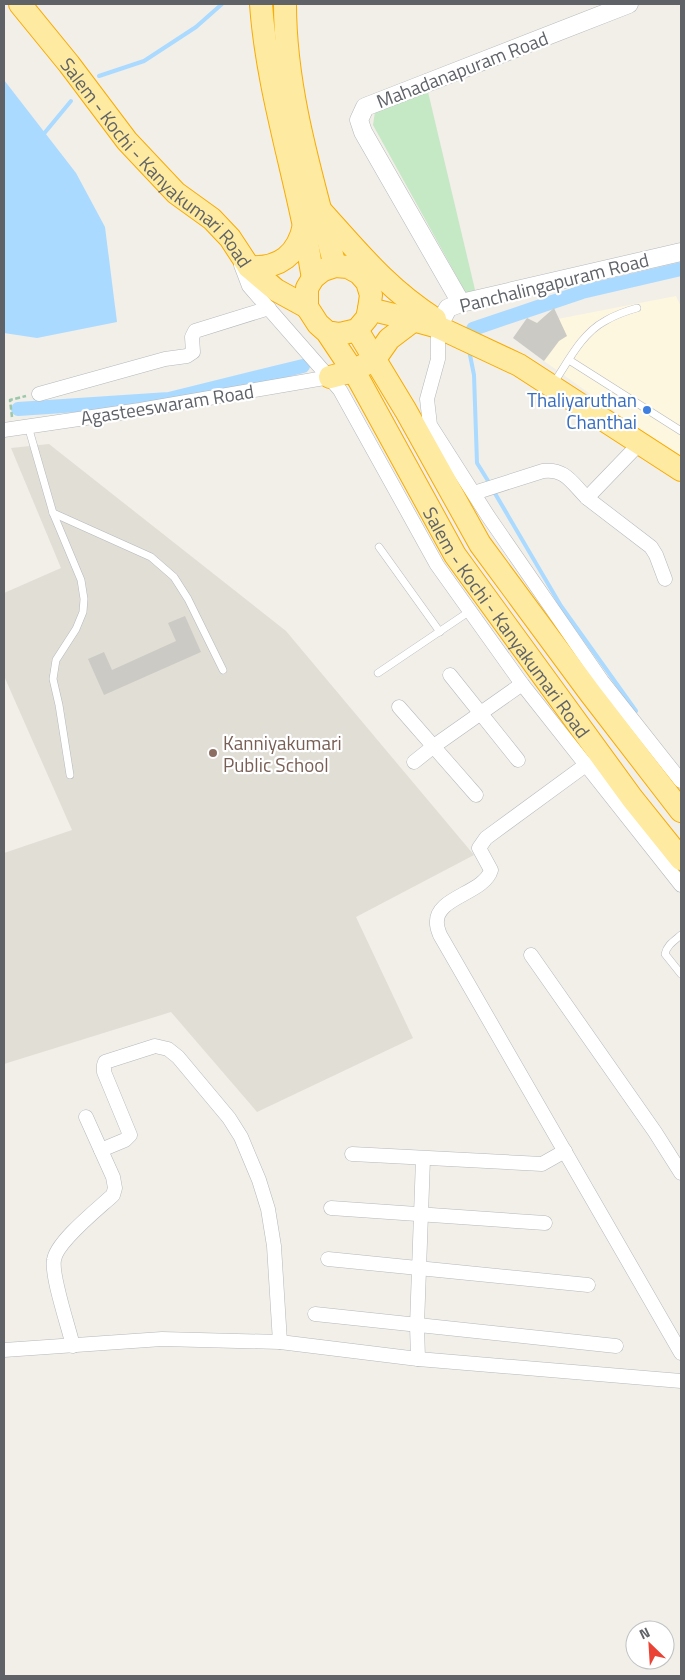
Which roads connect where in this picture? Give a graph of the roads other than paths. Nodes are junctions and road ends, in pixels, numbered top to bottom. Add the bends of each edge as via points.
1 (20, 4) edge
2 (261, 4) edge
3 (285, 4) edge
4 (629, 4) edge
5 (321, 210) junction
6 (304, 225) junction
7 (230, 238) junction
8 (681, 252) edge
9 (249, 266) junction
10 (335, 266) junction
11 (313, 278) junction
12 (461, 303) junction
13 (307, 307) junction
14 (269, 308) junction
15 (637, 308) dead end
16 (369, 309) junction
17 (414, 320) junction
18 (439, 325) junction
19 (357, 330) junction
20 (327, 332) junction
21 (375, 359) junction
22 (569, 360) junction
23 (353, 371) junction
24 (330, 377) junction
25 (552, 386) junction
26 (39, 394) road end
27 (15, 428) edge
28 (681, 431) edge
29 (640, 443) junction
30 (681, 470) edge
31 (474, 493) junction
32 (587, 498) junction
33 (54, 512) junction
34 (379, 547) dead end
35 (665, 579) dead end
36 (470, 611) junction
37 (440, 632) junction
38 (223, 670) dead end
39 (378, 673) dead end
40 (450, 675) dead end
41 (522, 684) junction
42 (399, 707) dead end
43 (480, 712) junction
44 (434, 746) junction
45 (518, 760) dead end
46 (414, 762) dead end
47 (587, 764) junction
48 (70, 775) dead end
49 (681, 781) edge
50 (476, 795) dead end
51 (681, 811) edge
52 (681, 860) edge
53 (681, 885) edge
54 (681, 935) edge
55 (531, 956) dead end
56 (681, 974) edge
57 (86, 1116) dead end
58 (101, 1150) junction
59 (565, 1151) junction
60 (352, 1154) dead end
61 (423, 1159) junction
62 (681, 1173) edge
63 (332, 1208) dead end
64 (421, 1214) junction
65 (545, 1223) dead end
66 (328, 1259) dead end
67 (419, 1268) junction
68 (588, 1285) dead end
69 (315, 1314) dead end
70 (417, 1325) junction
71 (280, 1342) junction
72 (73, 1346) junction
73 (616, 1346) dead end
74 (4, 1350) edge
75 (681, 1353) edge
76 (418, 1358) junction
77 (681, 1381) edge

1 - 7 highway, Salem - Kochi - Kanyakumari Road via 127,142 176,193 212,219
2 - 6 highway via 280,125
3 - 5 highway via 296,110
4 - 12 street, Mahadanapuram Road via 365,107 359,120 363,132
5 - 10 highway
5 - 18 highway via 384,280
6 - 9 highway via 301,238 284,260 262,268
6 - 11 highway
7 - 9 highway, Salem - Kochi - Kanyakumari Road
7 - 14 street via 250,286
8 - 12 street, Panchalingapuram Road
9 - 13 highway, Salem - Kochi - Kanyakumari Road via 276,290
10 - 11 highway
10 - 16 highway via 348,267 367,282 371,295
11 - 13 highway via 307,288
12 - 18 street, Panchalingapuram Road via 448,308
13 - 20 highway
14 - 24 street
14 - 26 street via 195,331 193,352 187,356 164,359
15 - 22 lane via 604,321 584,338
16 - 17 highway
16 - 19 highway via 367,318
17 - 18 highway
17 - 21 highway via 389,339
18 - 25 highway via 519,365
18 - 31 street via 438,359 427,399 430,425
19 - 20 highway via 340,334
19 - 21 highway, Salem - Kochi - Kanyakumari Road
20 - 23 highway, Salem - Kochi - Kanyakumari Road
21 - 23 highway
21 - 51 highway, Salem - Kochi - Kanyakumari Road via 480,544
22 - 25 lane
22 - 28 lane
23 - 24 highway
23 - 52 highway, Salem - Kochi - Kanyakumari Road via 455,554 632,798
24 - 27 street, Agasteeswaram Road
24 - 36 street via 437,565
25 - 29 highway
27 - 33 lane
29 - 30 highway
29 - 32 street
31 - 32 street via 552,470 562,473
31 - 49 street via 602,681
32 - 35 street via 651,547
33 - 38 lane via 151,558 174,577
33 - 48 lane via 81,580 84,599 76,629 56,660 53,679
34 - 37 lane
36 - 37 lane
36 - 41 street
37 - 39 lane
40 - 43 street
41 - 43 street
41 - 47 street
42 - 44 street
43 - 44 street
43 - 45 street
44 - 46 street
44 - 50 street
47 - 53 street
47 - 59 street via 486,838 479,848 491,870 489,876 447,904 438,913 436,922 440,935
54 - 56 lane via 670,944 665,954
55 - 62 street
57 - 58 street
58 - 71 street via 130,1135 104,1072 105,1062 155,1046 168,1049 229,1118 241,1137 259,1180 274,1246
58 - 72 street via 113,1176 113,1195 60,1246 54,1260
59 - 61 street via 542,1164
59 - 75 street
60 - 61 street
61 - 64 street
63 - 64 street
64 - 65 street
64 - 67 street
66 - 67 street
67 - 68 street
67 - 70 street
69 - 70 street
70 - 73 street
70 - 76 street
71 - 72 street via 162,1339
71 - 76 street
72 - 74 street
76 - 77 street

